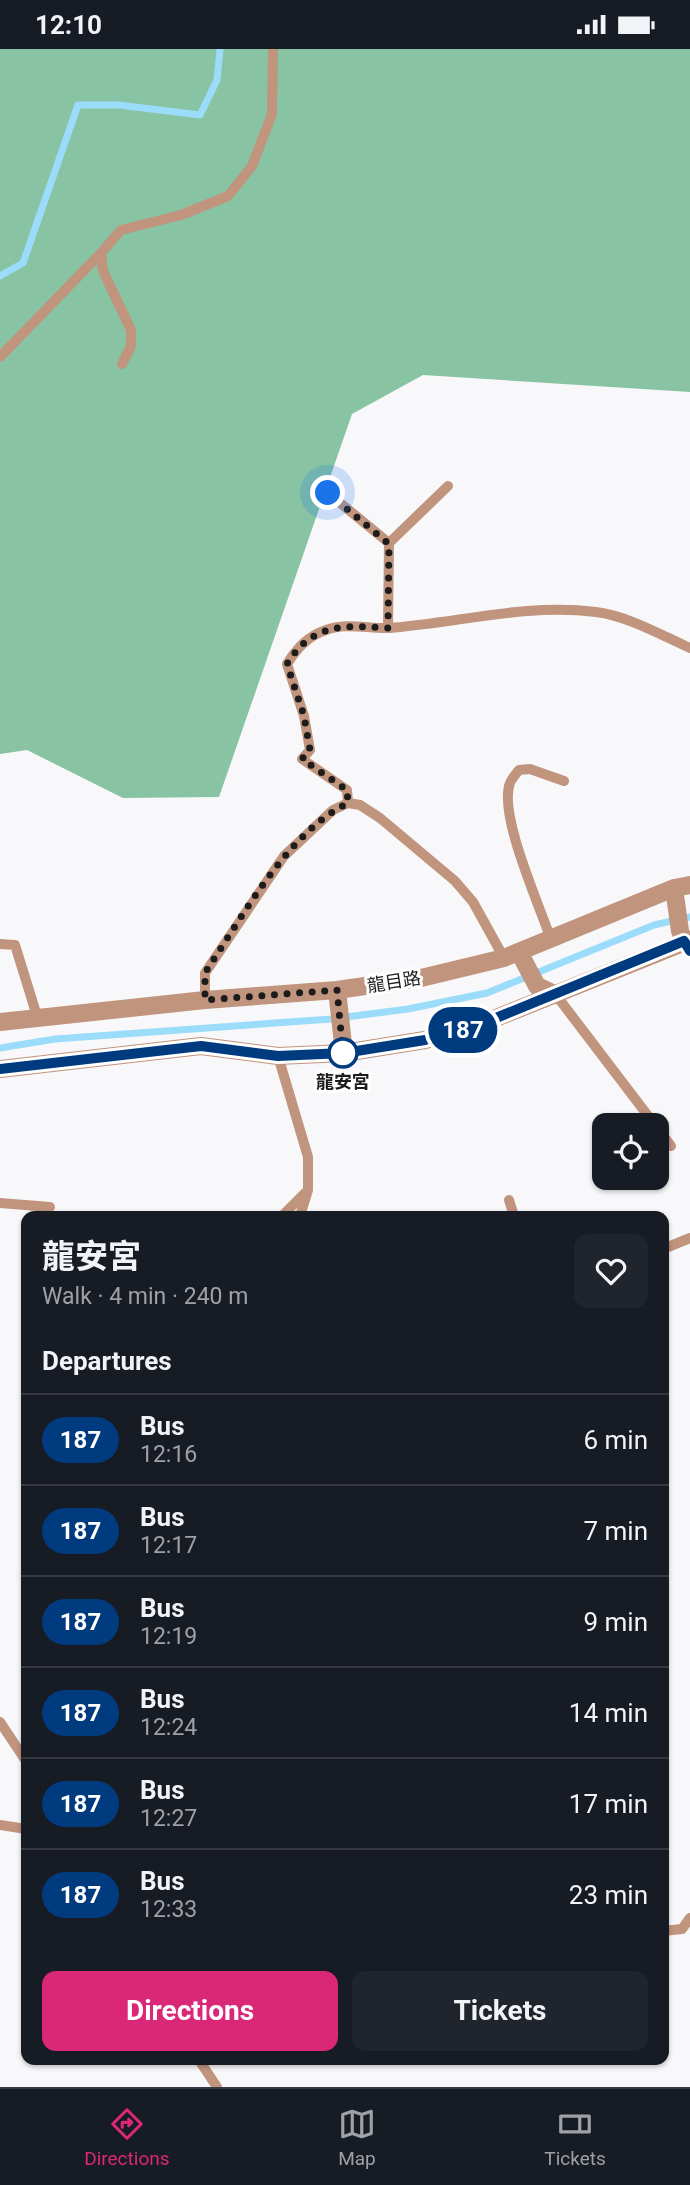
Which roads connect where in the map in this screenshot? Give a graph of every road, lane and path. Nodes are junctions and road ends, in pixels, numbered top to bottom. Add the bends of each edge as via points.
1 (273, 49) edge
2 (101, 253) junction
3 (0, 357) edge
4 (122, 364) dead end
5 (448, 486) dead end
6 (328, 493) dead end
7 (389, 544) junction
8 (388, 628) junction
9 (690, 648) edge
10 (564, 781) dead end
11 (348, 803) junction
12 (680, 891) edge
13 (550, 937) junction
14 (686, 941) edge
15 (0, 944) edge
16 (515, 957) junction
17 (337, 995) junction
18 (556, 995) junction
19 (205, 1000) junction
20 (37, 1016) junction
21 (0, 1022) edge
22 (343, 1047) junction
23 (278, 1056) junction
24 (0, 1069) edge
25 (646, 1113) edge
26 (669, 1143) edge
27 (671, 1146) dead end
28 (308, 1190) junction
29 (509, 1201) dead end
30 (0, 1203) edge
31 (50, 1207) dead end
32 (287, 1211) edge
33 (302, 1211) edge
34 (512, 1211) edge
35 (690, 1238) edge
36 (669, 1247) edge
37 (0, 1722) edge
38 (21, 1754) edge
39 (0, 1825) edge
40 (21, 1828) edge
41 (690, 1918) edge
42 (669, 1930) edge
43 (202, 2065) edge
44 (217, 2087) edge

1 - 2 lane via 272,114 252,166 228,196 181,215 121,230
2 - 3 lane
2 - 4 lane via 103,271 131,330 131,346
5 - 7 lane
6 - 7 lane
7 - 8 lane
8 - 9 lane via 481,615 598,612
8 - 11 lane via 329,629 310,637 287,664 310,750 302,759 347,790
10 - 13 lane via 530,769 519,770 509,785 508,812 514,836
11 - 16 lane via 380,818 455,881
11 - 19 lane via 333,810 284,856 205,973
12 - 13 street, 龍目路
12 - 14 street
13 - 16 street, 龍目路
14 - 18 street
15 - 20 lane via 15,945
16 - 17 street, 龍目路
16 - 18 street via 537,986
17 - 19 street, 龍目路
17 - 22 street
18 - 22 street via 438,1037
18 - 25 lane
19 - 20 street, 龍目路
20 - 21 street, 龍目路
22 - 23 street
23 - 24 street via 201,1046
23 - 28 lane via 308,1157
26 - 27 lane
28 - 32 lane
28 - 33 lane
29 - 34 lane
30 - 31 lane
35 - 36 lane
37 - 38 lane
39 - 40 lane
41 - 42 lane via 682,1929
43 - 44 lane

